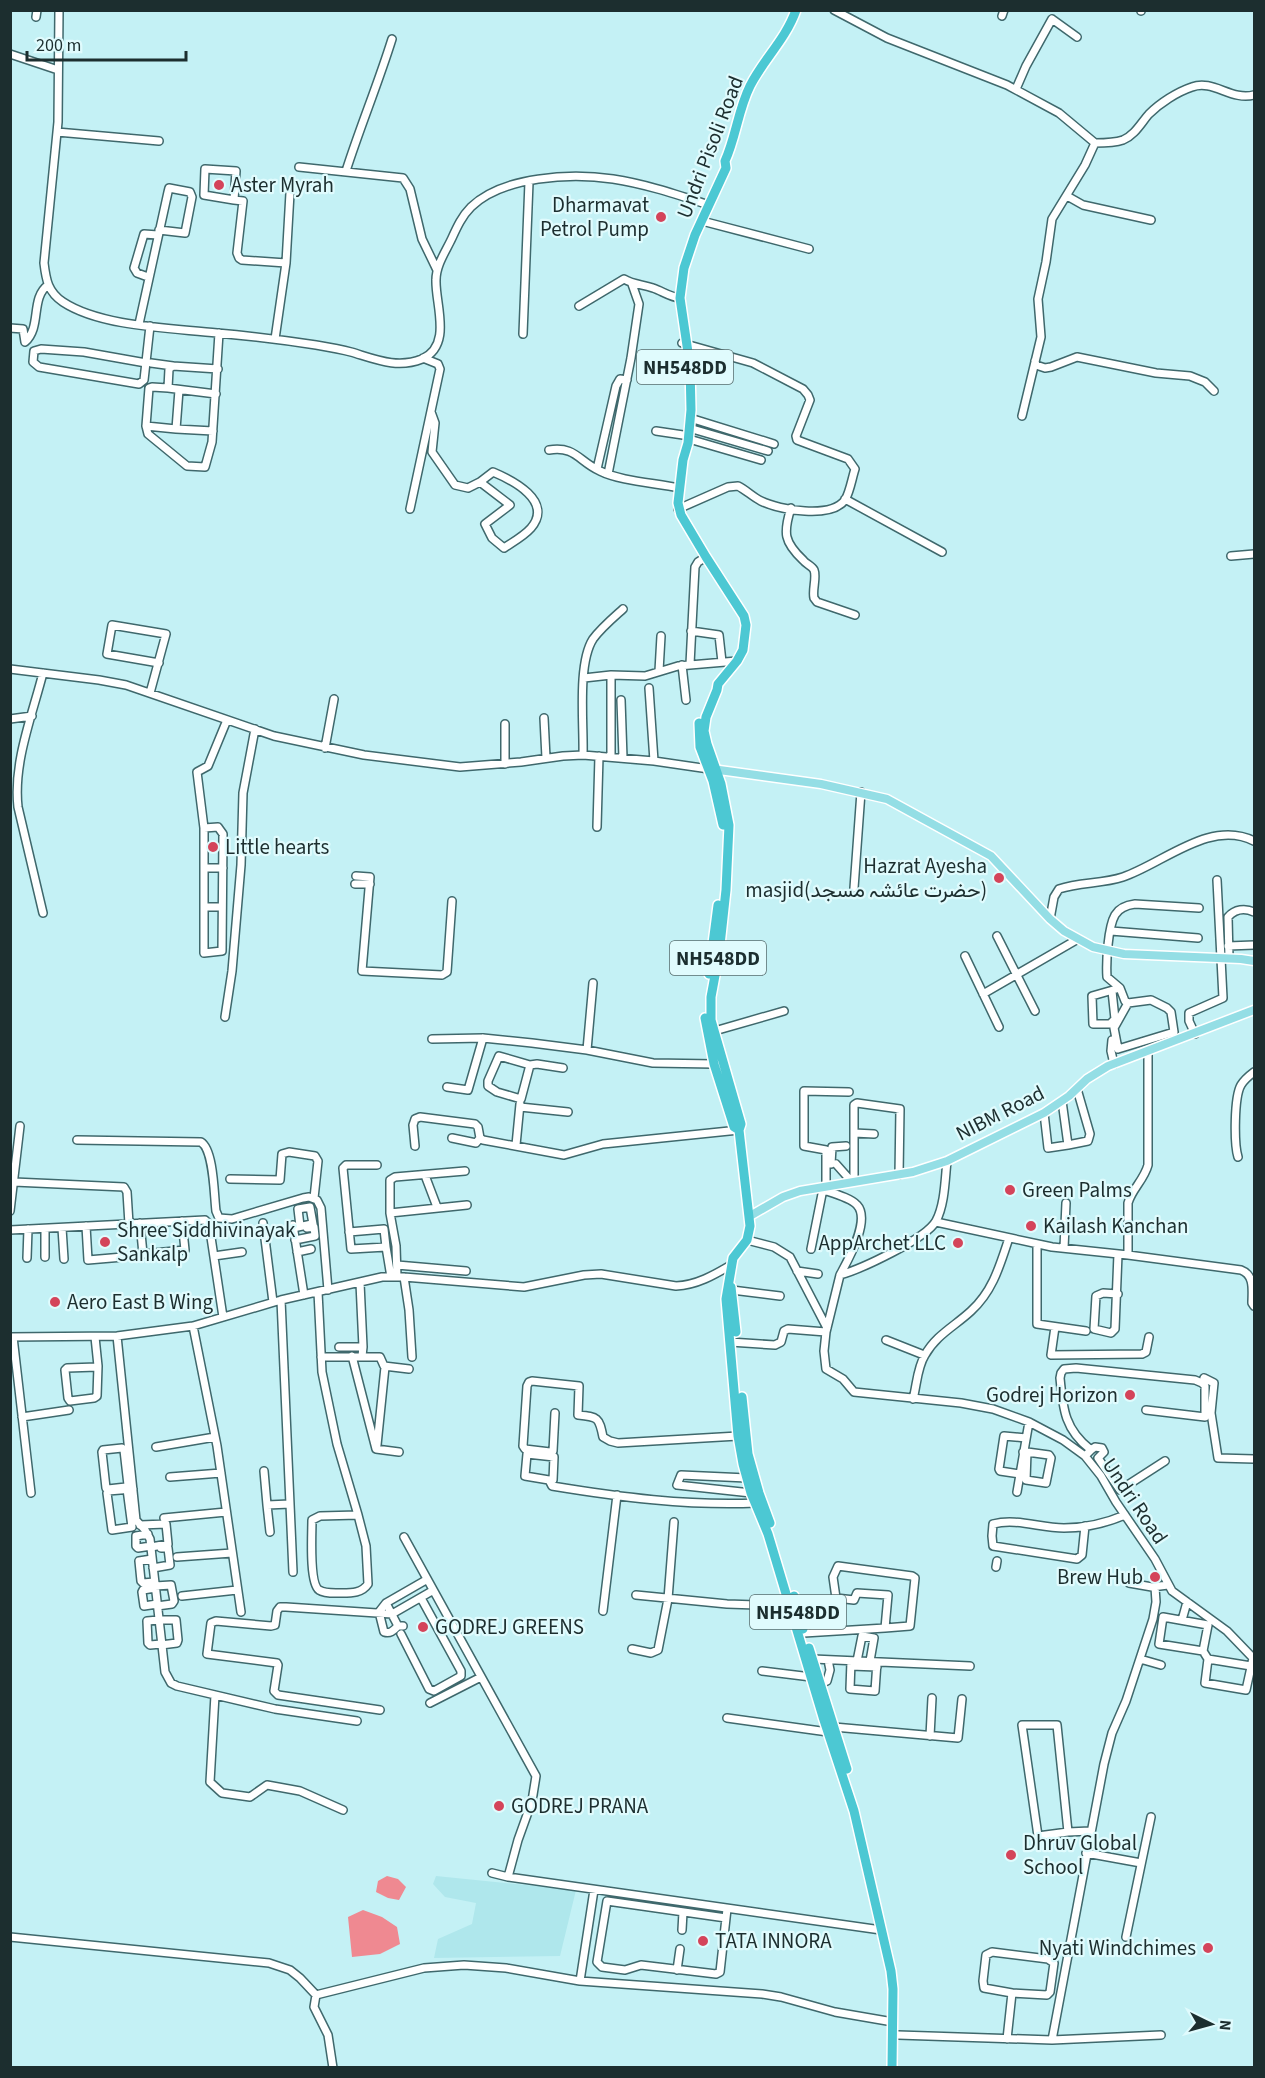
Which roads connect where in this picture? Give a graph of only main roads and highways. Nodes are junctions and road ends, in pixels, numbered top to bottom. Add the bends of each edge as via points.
1 (796, 10) edge
2 (707, 204) junction
3 (681, 271) junction
4 (713, 769) junction
5 (1254, 961) edge
6 (1254, 1010) edge
7 (711, 1032) junction
8 (739, 1130) junction
9 (750, 1216) junction
10 (729, 1278) junction
11 (734, 1341) junction
12 (831, 1729) junction
13 (892, 2067) edge
14 (898, 2067) edge

1 - 2 highway, Undri Pisoli Road / NH548DD via 743,100 723,174
2 - 3 highway, Undri Pisoli Road / NH548DD
2 - 3 highway, NH548DD via 688,242
3 - 4 highway, NH548DD via 677,298 691,387 686,456 679,488 682,516 744,616 745,641 737,661 718,684 706,717 704,731
4 - 5 main road via 786,778 887,800 983,851 1050,919 1078,939 1108,952
4 - 7 highway, NH548DD via 727,807 722,934 711,997
6 - 9 main road, NIBM Road via 1113,1064 1044,1113 947,1161 923,1170 790,1194
7 - 8 highway, NH548DD via 741,1124
7 - 8 highway, NH548DD via 714,1064 734,1127
8 - 9 highway, NH548DD
9 - 10 highway, NH548DD via 747,1240 736,1253
10 - 11 highway, NH548DD
10 - 11 highway, NH548DD via 726,1299
11 - 12 highway, NH548DD via 748,1454
11 - 12 highway, NH548DD via 738,1436 747,1478
12 - 13 highway, NH548DD via 892,1980
12 - 14 highway, NH548DD via 858,1803 893,1953

